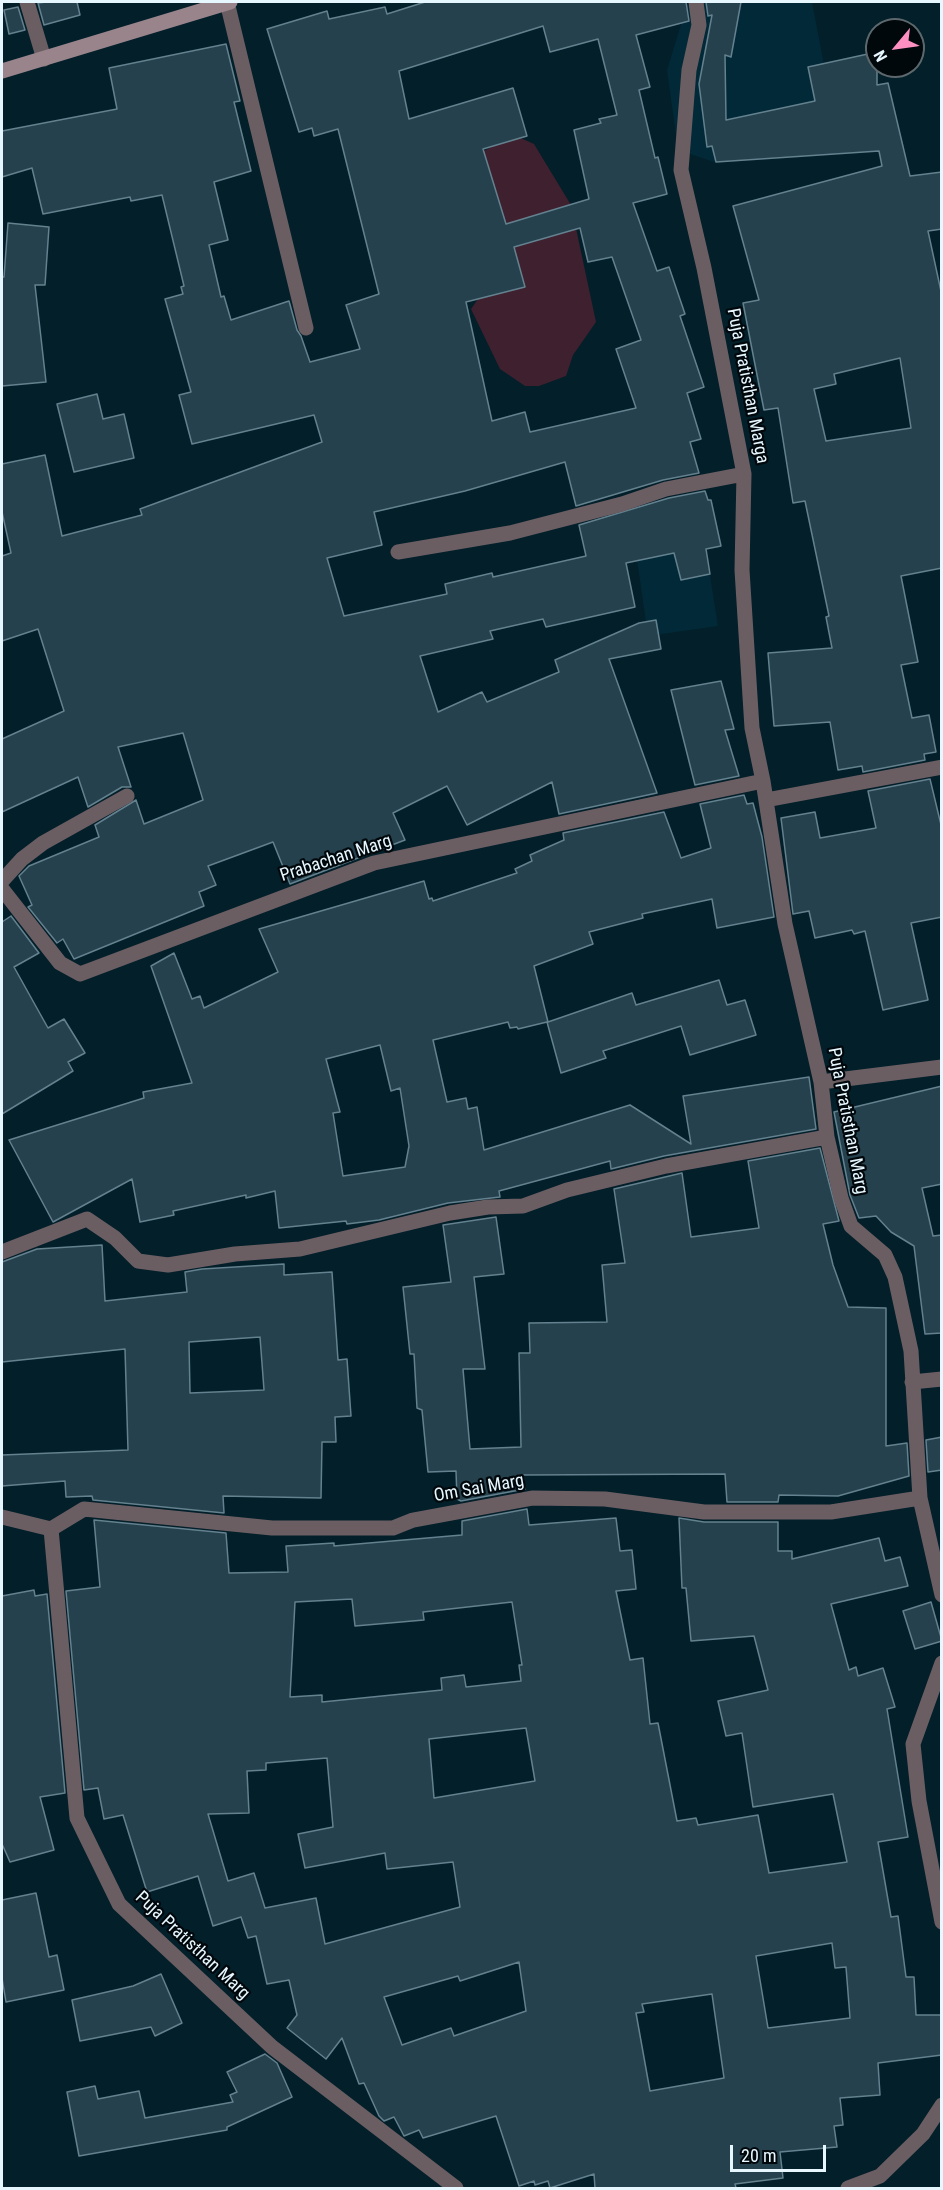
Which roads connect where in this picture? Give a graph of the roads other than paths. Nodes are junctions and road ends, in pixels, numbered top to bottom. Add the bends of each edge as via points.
1 (27, 2) edge
2 (229, 2) edge
3 (696, 2) edge
4 (44, 59) junction
5 (2, 71) edge
6 (306, 328) dead end
7 (744, 474) junction
8 (398, 552) dead end
9 (942, 767) edge
10 (763, 781) junction
11 (128, 796) dead end
12 (766, 800) junction
13 (2, 881) edge
14 (2, 889) edge
15 (942, 1067) edge
16 (820, 1082) junction
17 (827, 1137) junction
18 (2, 1252) edge
19 (942, 1379) edge
20 (912, 1382) junction
21 (920, 1498) junction
22 (2, 1517) edge
23 (51, 1529) junction
24 (942, 1595) edge
25 (942, 1663) edge
26 (942, 1922) edge
27 (942, 2105) edge
28 (456, 2188) edge
29 (848, 2188) edge

1 - 4 street
2 - 4 main road
2 - 6 street
3 - 7 street, Puja Pratisthan Marga via 699,25 689,70 681,170
4 - 5 main road
7 - 8 street via 666,489 510,533
7 - 10 street, Puja Pratisthan Marga via 742,570 749,696
9 - 12 street
10 - 12 street, Puja Pratisthan Marg
10 - 14 street, Prabachan Marg via 374,863 80,974 60,963
11 - 13 street via 43,843
12 - 16 street, Puja Pratisthan Marg via 785,924
15 - 16 street
16 - 17 street, Puja Pratisthan Marg
17 - 18 street via 656,1168 567,1190 524,1206 450,1213 300,1249 168,1265 138,1261 116,1238 87,1219
17 - 20 street, Puja Pratisthan Marg via 851,1226 885,1255 894,1277 911,1352
19 - 20 street
20 - 21 street, Puja Pratisthan Marg
21 - 23 street, Om Sai Marg via 831,1512 704,1512 605,1498 532,1498 413,1520 393,1528 272,1528 84,1509
21 - 24 street, Puja Pratisthan Marg
22 - 23 street
23 - 28 street, Puja Pratisthan Marg via 77,1818 119,1904 272,2047
25 - 26 street via 912,1744
27 - 29 street via 923,2134 880,2176

